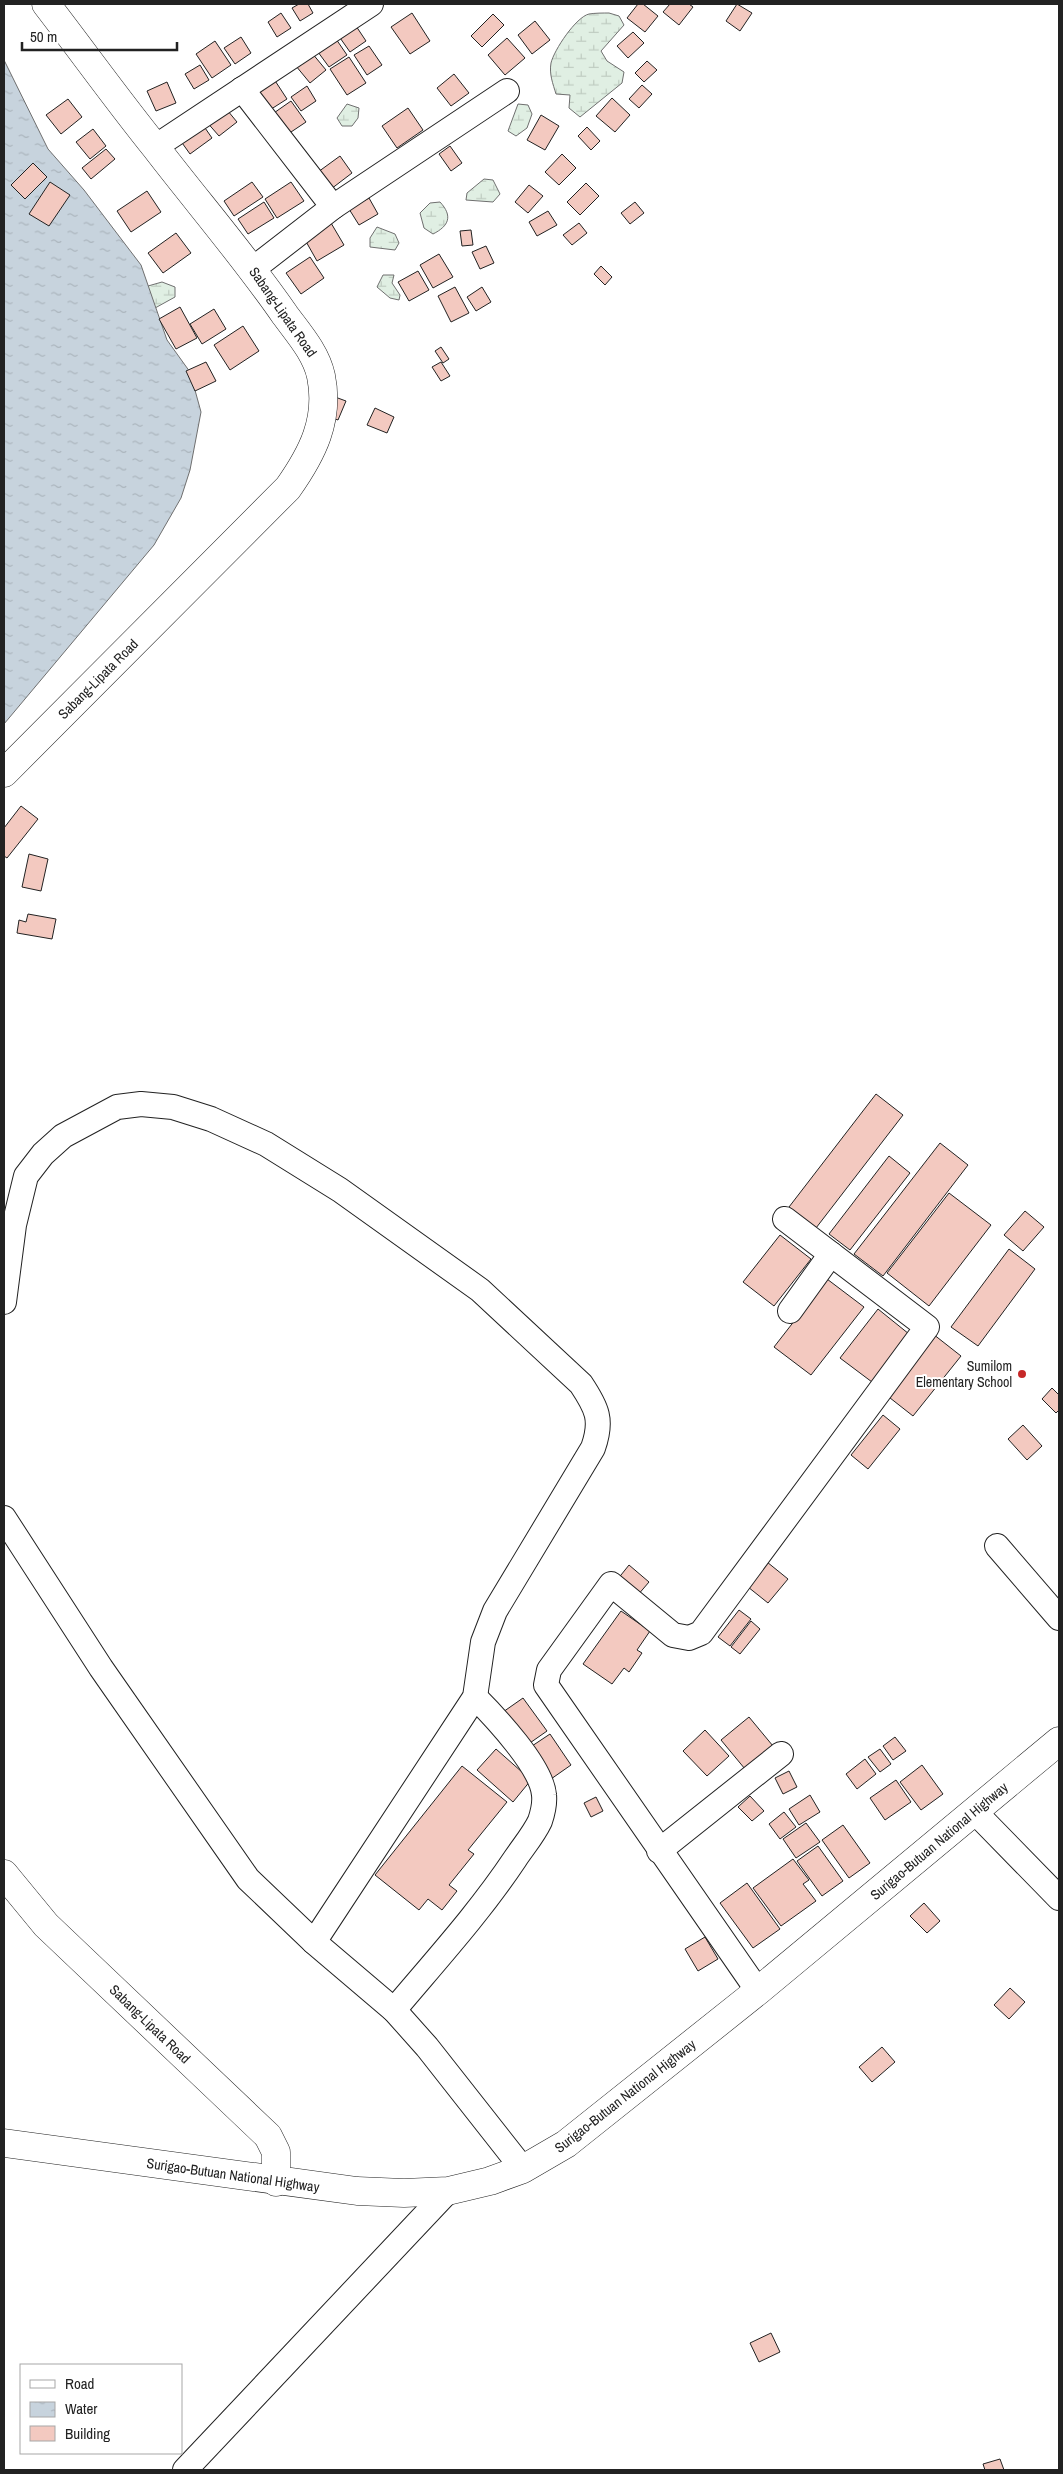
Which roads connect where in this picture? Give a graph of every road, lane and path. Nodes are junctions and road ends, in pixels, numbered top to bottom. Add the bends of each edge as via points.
1 (46, 4) edge
2 (370, 4) edge
3 (242, 89) junction
4 (507, 91) dead end
5 (155, 147) junction
6 (332, 207) junction
7 (254, 269) junction
8 (4, 773) edge
9 (785, 1219) dead end
10 (831, 1254) junction
11 (4, 1302) edge
12 (790, 1310) dead end
13 (4, 1518) edge
14 (997, 1546) dead end
15 (1059, 1618) edge
16 (475, 1697) junction
17 (1059, 1741) edge
18 (780, 1754) dead end
19 (974, 1812) junction
20 (659, 1851) junction
21 (4, 1874) edge
22 (1059, 1898) edge
23 (314, 1942) junction
24 (758, 1991) junction
25 (394, 2010) junction
26 (4, 2143) edge
27 (523, 2169) junction
28 (276, 2182) junction
29 (448, 2191) junction
30 (184, 2470) edge

1 - 5 main road, Sabang-Lipata Road
2 - 3 street
3 - 5 street
3 - 6 street
4 - 6 street
5 - 7 main road, Sabang-Lipata Road
6 - 7 street
7 - 8 main road, Sabang-Lipata Road via 316,359 321,376 321,419 307,461 276,502
9 - 10 street
10 - 12 street
10 - 20 street via 927,1328 701,1633 689,1638 673,1635 611,1584 549,1670 546,1686
11 - 16 street via 14,1225 26,1176 63,1136 117,1107 141,1104 173,1107 211,1119 266,1144 340,1190 480,1290 580,1384 592,1402 599,1431 593,1448 495,1611 483,1642
13 - 23 street via 101,1668 248,1879
14 - 15 street
16 - 23 street
16 - 25 street via 498,1721 540,1778 544,1809 539,1822 494,1889
17 - 19 main road, Surigao-Butuan National Highway
18 - 20 street
19 - 22 street
19 - 24 main road, Surigao-Butuan National Highway
20 - 24 street
21 - 28 main road, Sabang-Lipata Road via 46,1925 268,2136 276,2152
23 - 25 street
24 - 27 main road, Surigao-Butuan National Highway via 572,2139
25 - 27 street
26 - 28 main road, Surigao-Butuan National Highway
27 - 29 main road, Surigao-Butuan National Highway
28 - 29 main road, Surigao-Butuan National Highway via 357,2191
29 - 30 street

